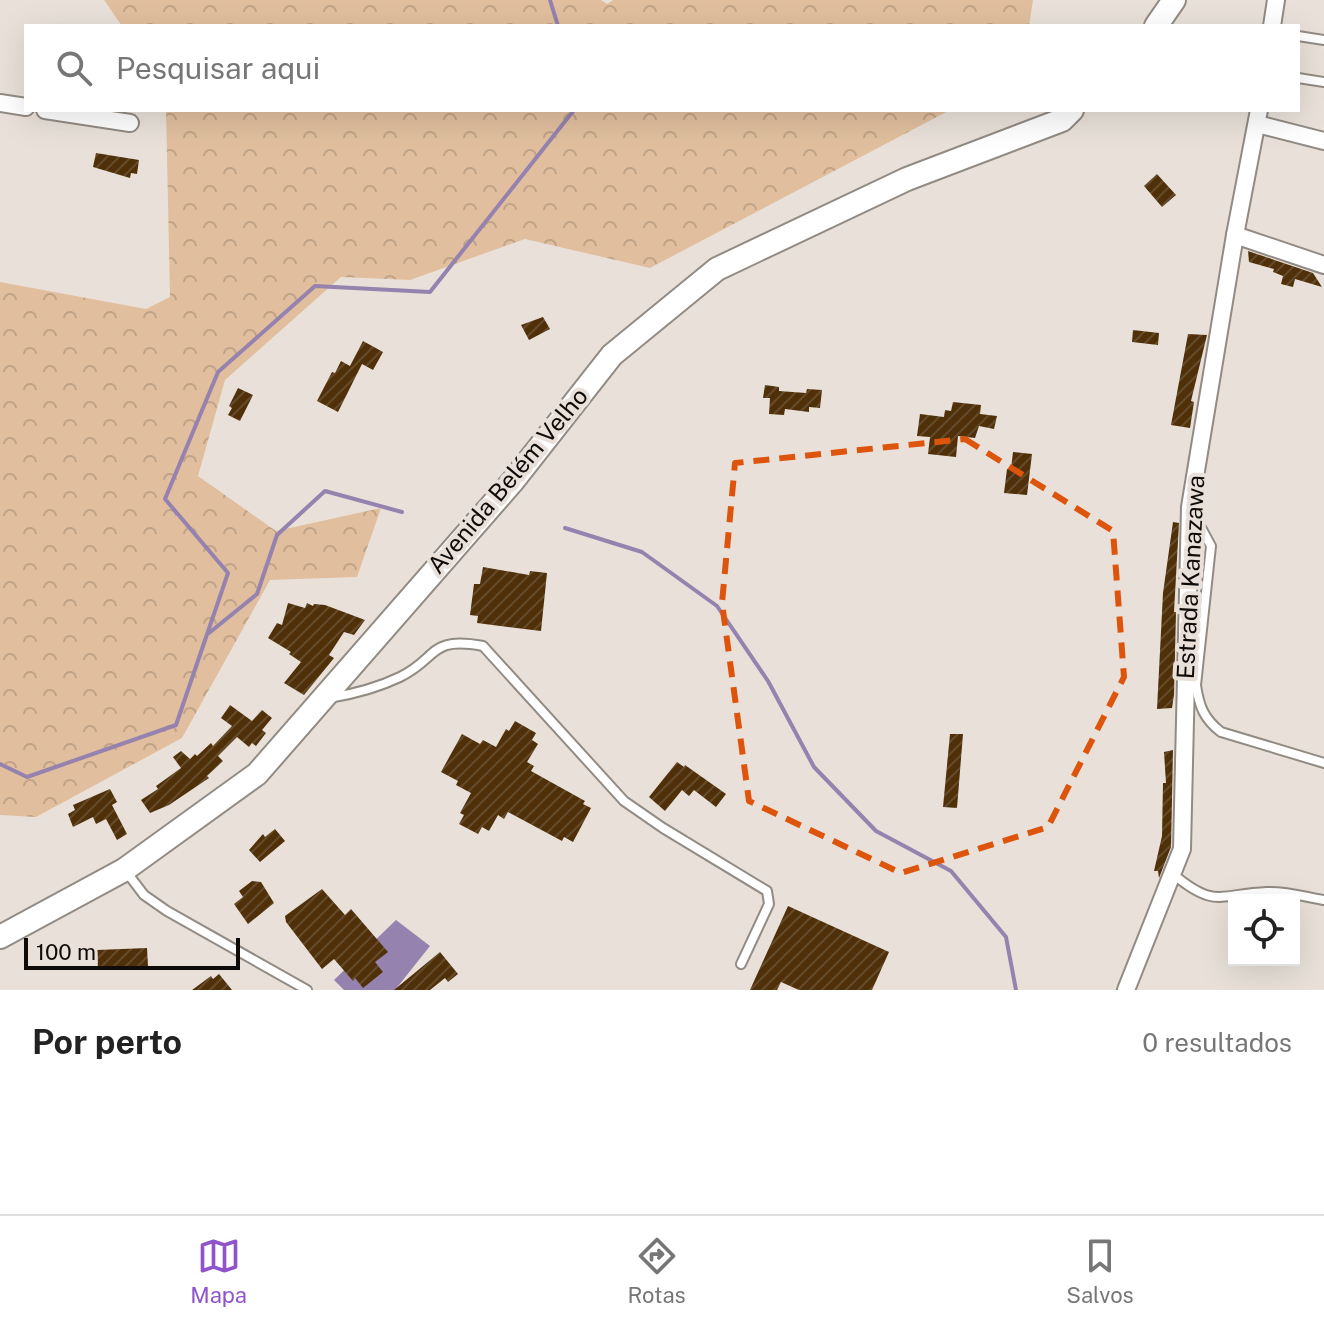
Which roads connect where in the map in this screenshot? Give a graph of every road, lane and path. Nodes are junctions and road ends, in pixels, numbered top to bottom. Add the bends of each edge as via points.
1 (1174, 0) edge
2 (1276, 0) edge
3 (1157, 24) edge
4 (1272, 24) edge
5 (1300, 36) edge
6 (1324, 40) edge
7 (1300, 78) edge
8 (1324, 82) edge
9 (0, 103) edge
10 (24, 107) edge
11 (58, 112) edge
12 (1070, 112) edge
13 (1258, 117) edge
14 (130, 123) dead end
15 (1324, 141) edge
16 (1235, 235) junction
17 (1324, 265) edge
18 (1190, 507) junction
19 (325, 699) junction
20 (1324, 763) edge
21 (124, 870) junction
22 (1173, 874) junction
23 (1324, 900) edge
24 (0, 937) edge
25 (741, 964) dead end
26 (307, 990) edge
27 (1126, 990) edge

1 - 3 main road
2 - 4 street
5 - 6 lane
7 - 8 lane
9 - 10 street
11 - 14 street
12 - 19 main road, Avenida Belém Velho via 1062,120 907,179 717,269 612,355 513,481
13 - 15 street
13 - 16 street, Estrada Kanazawa
16 - 17 street
16 - 18 street, Estrada Kanazawa
18 - 20 lane via 1211,546 1196,685 1200,707 1221,732
18 - 22 street, Estrada Kanazawa via 1182,849
19 - 21 main road, Avenida Belém Velho via 257,774
19 - 25 lane via 405,675 445,645 483,646 624,801 767,891 769,904
21 - 24 main road, Avenida Belém Velho
21 - 26 lane via 144,895 167,911
22 - 23 lane via 1210,898 1269,892
22 - 27 street, Estrada Kanazawa

